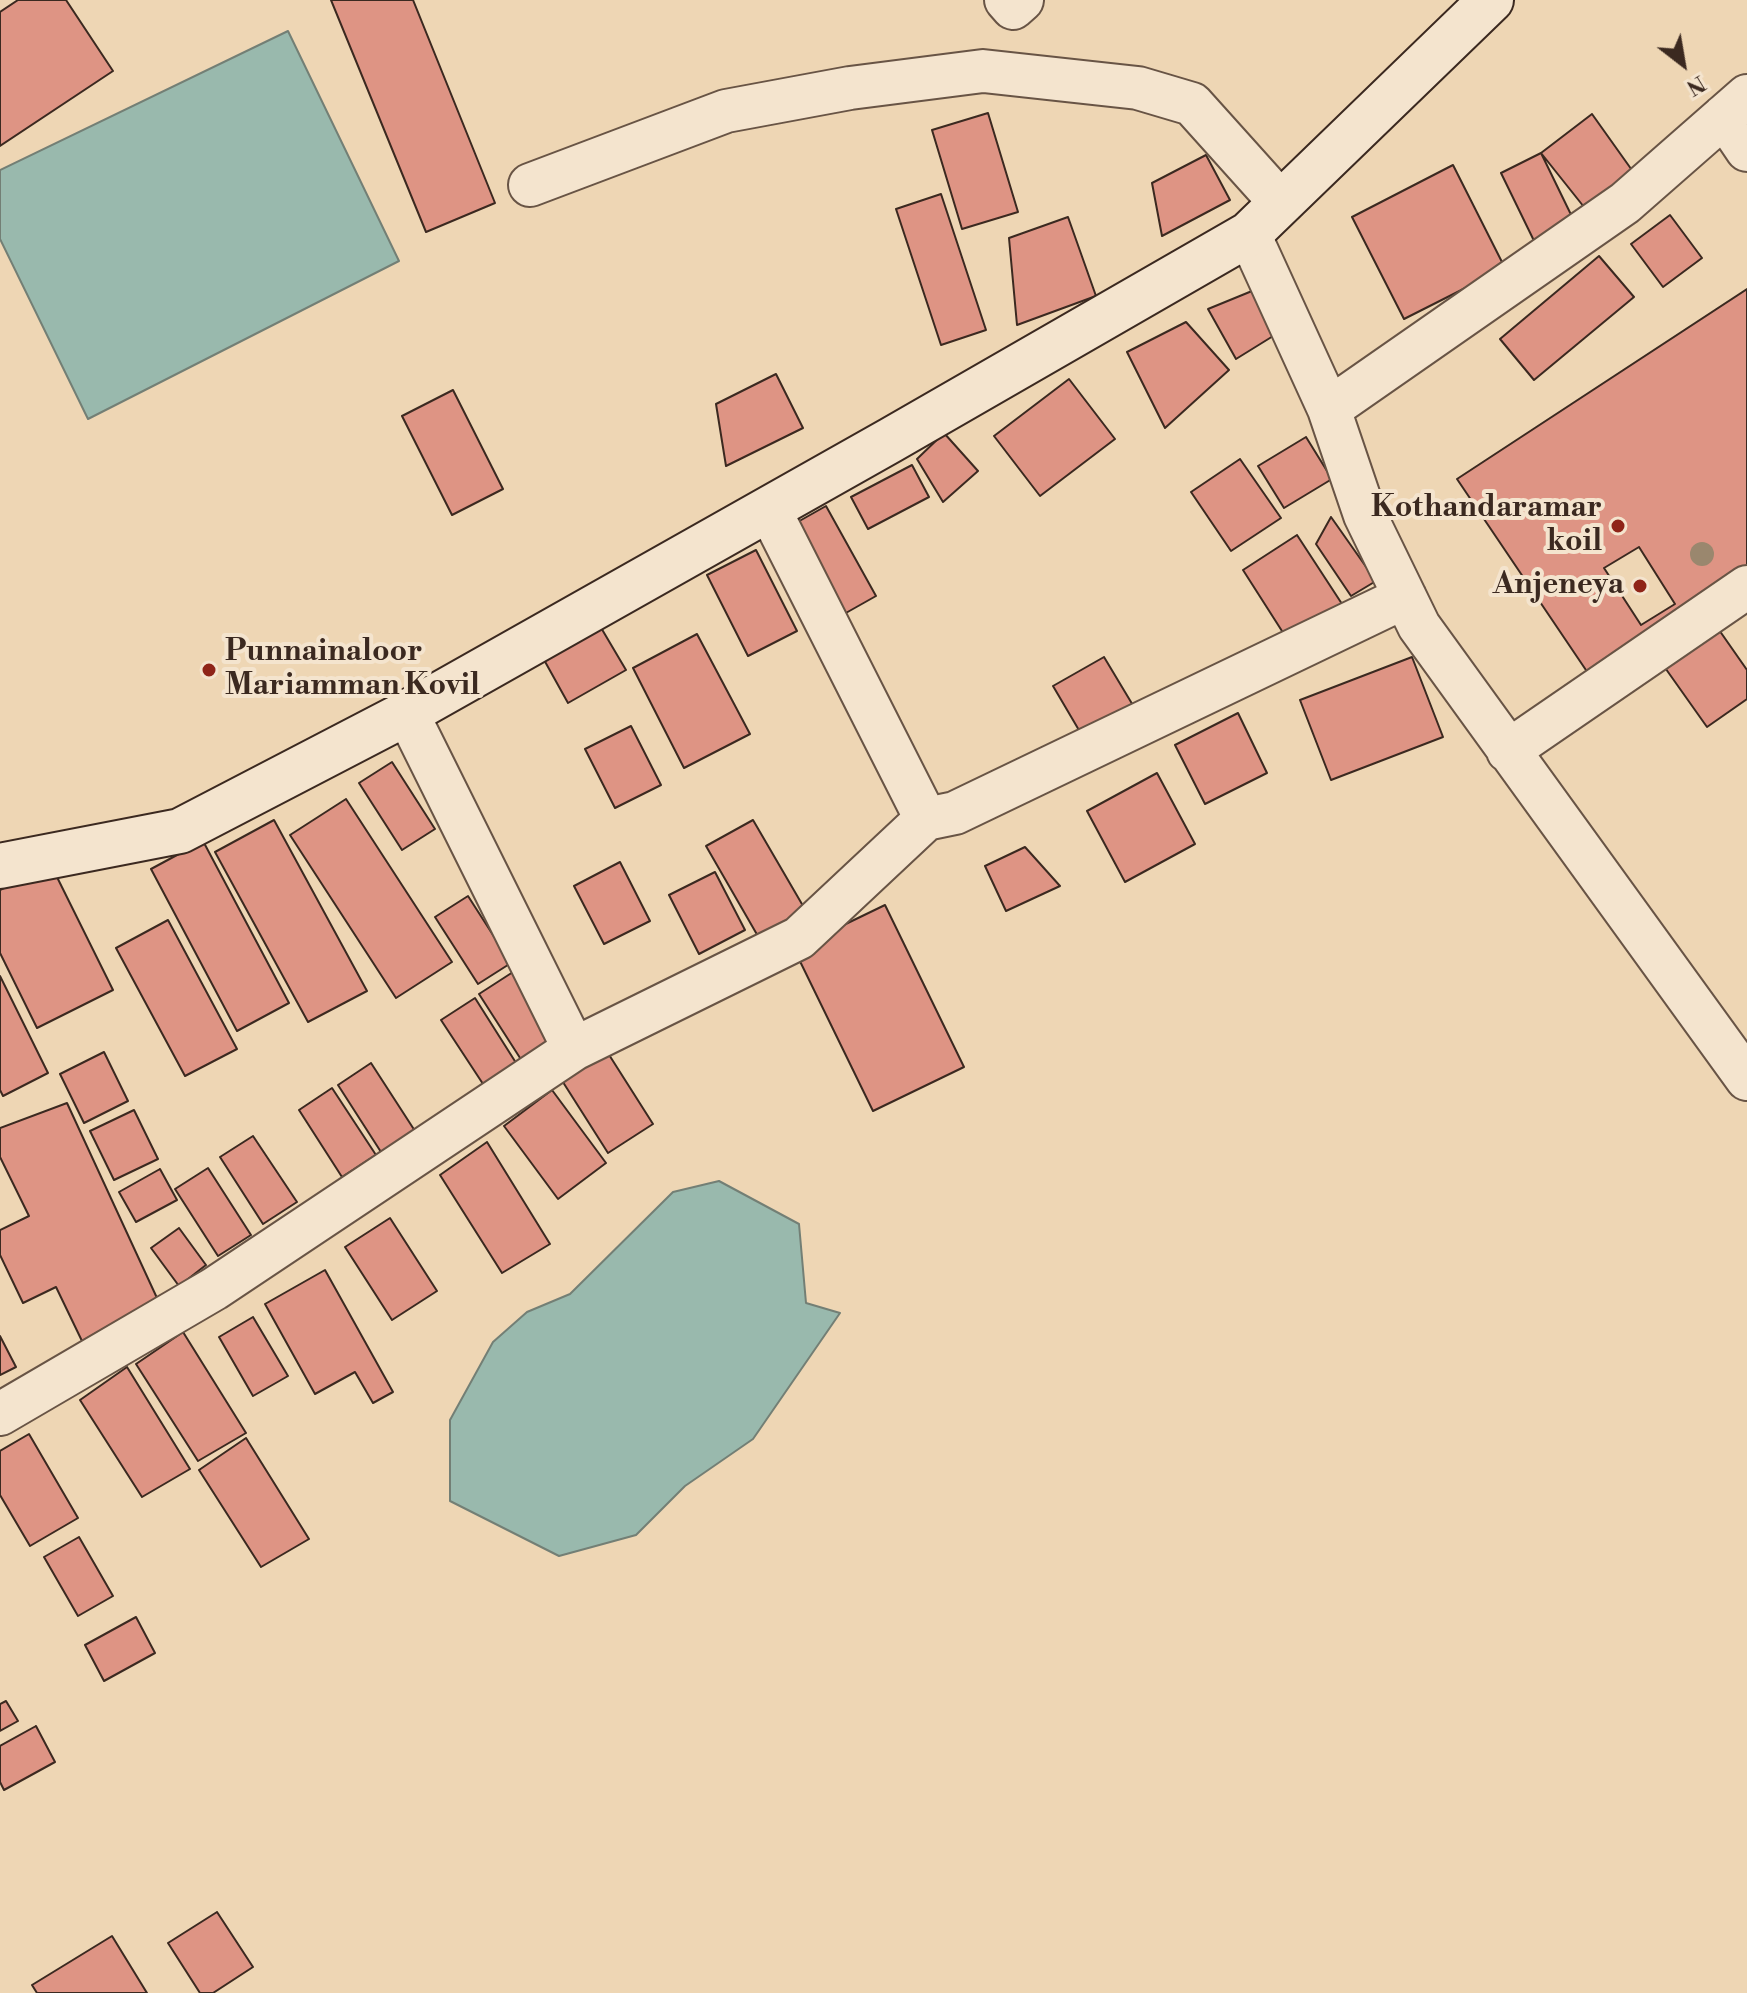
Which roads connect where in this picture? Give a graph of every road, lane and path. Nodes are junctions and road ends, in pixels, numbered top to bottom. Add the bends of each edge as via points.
1 (1006, 0) edge
2 (1022, 0) edge
3 (1491, 0) edge
4 (1739, 120) edge
5 (530, 185) dead end
6 (1281, 203) junction
7 (1249, 234) junction
8 (1329, 409) junction
9 (769, 509) junction
10 (1747, 587) edge
11 (1405, 597) junction
12 (407, 713) junction
13 (1508, 751) junction
14 (926, 819) junction
15 (0, 866) edge
16 (574, 1049) junction
17 (1747, 1079) edge
18 (0, 1414) edge

1 - 2 street via 1013,8
3 - 6 street
4 - 8 street
5 - 6 street via 726,111 983,71 1138,88 1192,104
6 - 7 street
7 - 8 street
7 - 9 street
8 - 11 street via 1365,515
9 - 12 street
9 - 14 street
10 - 13 street
11 - 13 street via 1419,626
11 - 14 street via 955,813
12 - 15 street via 180,831
12 - 16 street
13 - 17 street
14 - 16 street via 799,938
16 - 18 street via 214,1289

